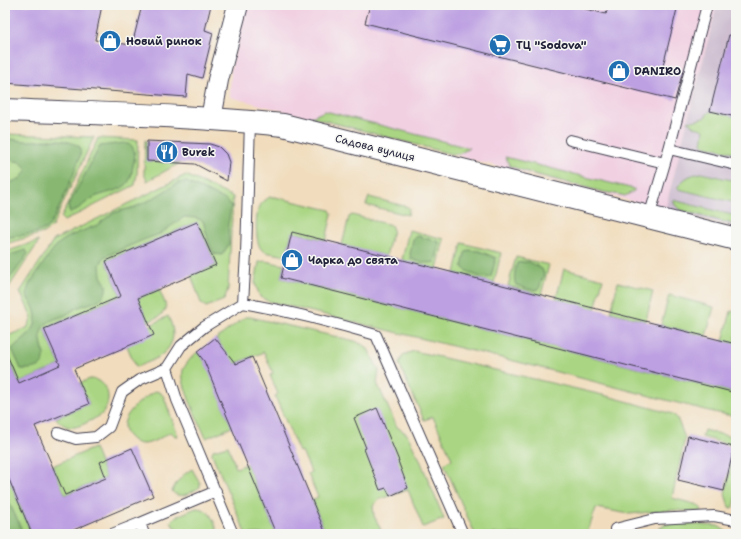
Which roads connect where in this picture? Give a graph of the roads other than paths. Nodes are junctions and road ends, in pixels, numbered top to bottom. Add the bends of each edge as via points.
1 (238, 5) edge
2 (707, 5) edge
3 (5, 110) edge
4 (211, 119) junction
5 (250, 122) junction
6 (570, 140) dead end
7 (669, 149) junction
8 (665, 163) junction
9 (736, 165) edge
10 (648, 217) junction
11 (736, 239) edge
12 (243, 303) junction
13 (167, 368) junction
14 (58, 433) dead end
15 (216, 491) junction
16 (736, 520) edge
17 (140, 523) junction
18 (615, 529) dead end
19 (112, 534) edge
20 (144, 534) edge
21 (233, 534) edge
22 (463, 534) edge

1 - 4 street via 218,80
2 - 7 lane
3 - 4 street, Садова вулиця
4 - 5 street, Садова вулиця
5 - 10 street, Садова вулиця via 284,125
5 - 12 lane
6 - 8 lane
7 - 8 lane
7 - 9 lane
8 - 10 lane
10 - 11 street, Садова вулиця
12 - 13 lane via 204,327 181,346
12 - 22 lane via 348,326 376,335
13 - 14 lane via 139,380 122,392 109,427 96,437 76,439
13 - 15 lane via 177,400
15 - 17 lane
15 - 21 lane
16 - 18 lane via 714,516 655,519
17 - 19 lane
17 - 20 lane

